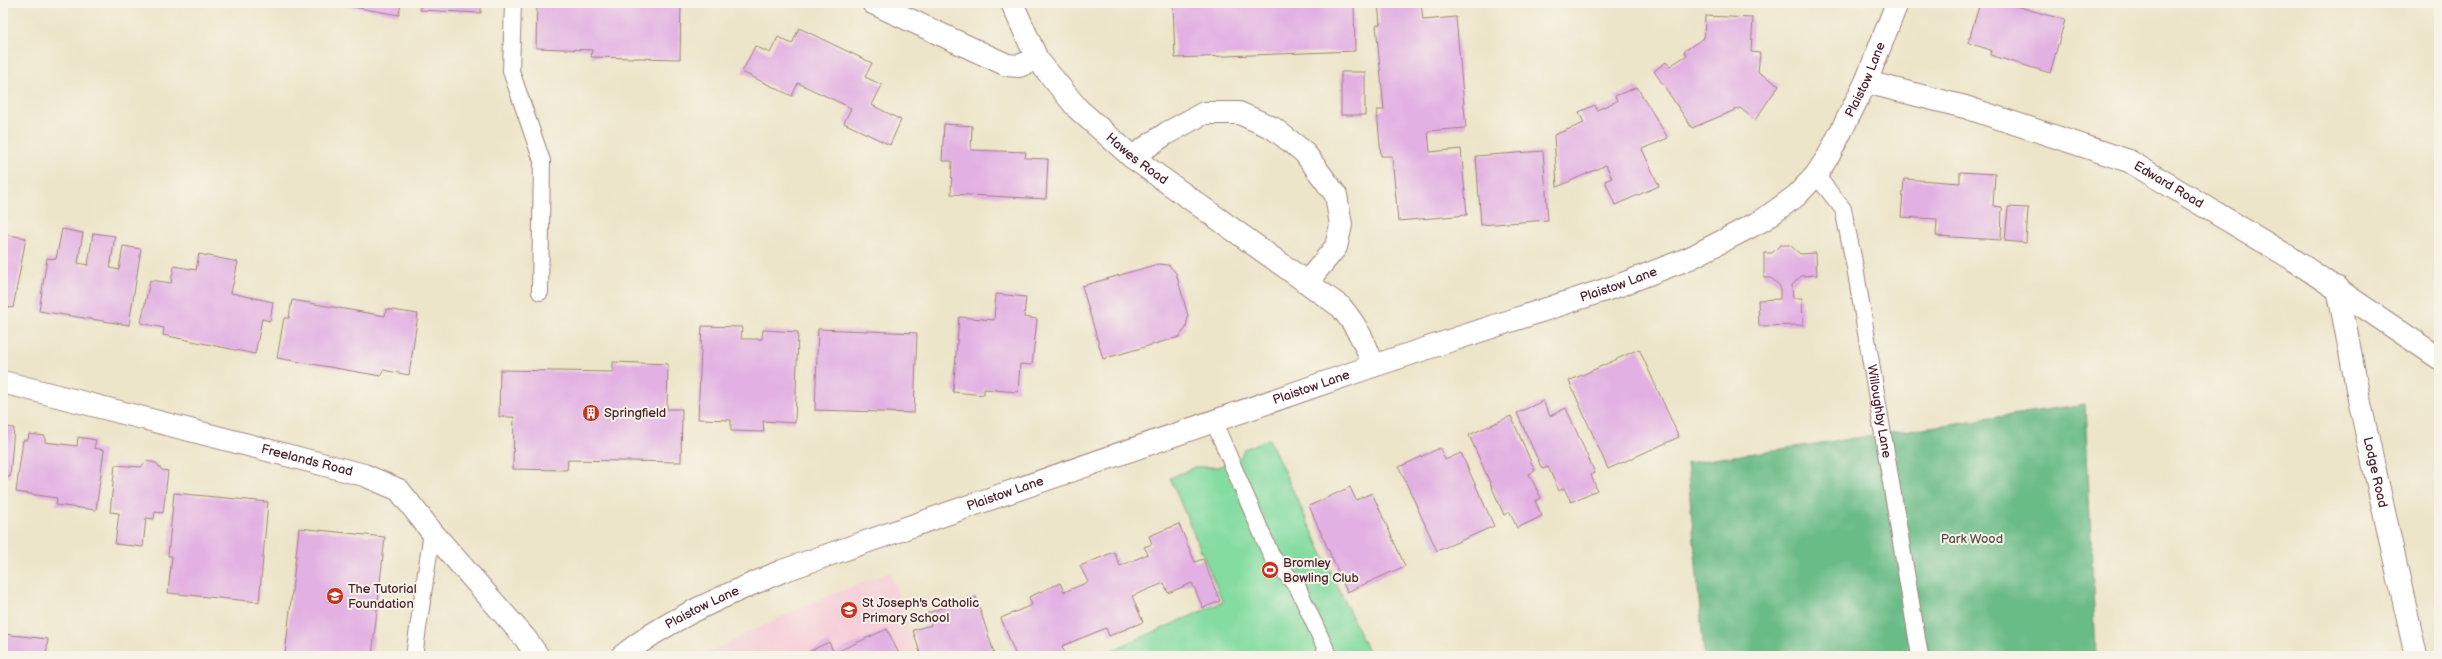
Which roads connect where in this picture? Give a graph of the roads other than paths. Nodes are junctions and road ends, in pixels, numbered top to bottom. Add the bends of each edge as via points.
1 (513, 3) edge
2 (873, 3) edge
3 (1012, 3) edge
4 (1897, 3) edge
5 (1037, 59) junction
6 (1866, 82) junction
7 (1132, 157) junction
8 (1816, 175) junction
9 (1307, 282) junction
10 (2338, 288) junction
11 (540, 292) dead end
12 (2439, 358) edge
13 (1373, 366) junction
14 (3, 382) edge
15 (1214, 422) junction
16 (432, 532) junction
17 (414, 656) edge
18 (538, 656) edge
19 (622, 656) edge
20 (1329, 656) edge
21 (1920, 656) edge
22 (2416, 656) edge

1 - 11 lane via 511,71 542,161
2 - 5 street via 1007,65 1019,66
3 - 5 street, Hawes Road
4 - 6 street, Plaistow Lane
5 - 7 street, Hawes Road via 1078,109
6 - 8 street, Plaistow Lane via 1830,155
6 - 10 street, Edward Road via 1965,107 2129,161
7 - 9 street, Hawes Road
7 - 9 street via 1204,112 1239,113 1273,128 1304,152 1336,195 1341,224 1336,247
8 - 13 street, Plaistow Lane via 1796,196 1763,220 1690,258 1620,285
8 - 21 lane, Willoughby Lane via 1842,209 1855,267
9 - 13 street, Hawes Road via 1341,307 1356,325
10 - 12 street, Edward Road
10 - 22 street, Lodge Road via 2359,399
13 - 15 street, Plaistow Lane
14 - 16 street, Freelands Road via 364,475 399,490
15 - 19 street, Plaistow Lane via 782,571 687,614
15 - 20 lane via 1229,462 1272,557 1298,588
16 - 17 lane
16 - 18 street, Freelands Road

